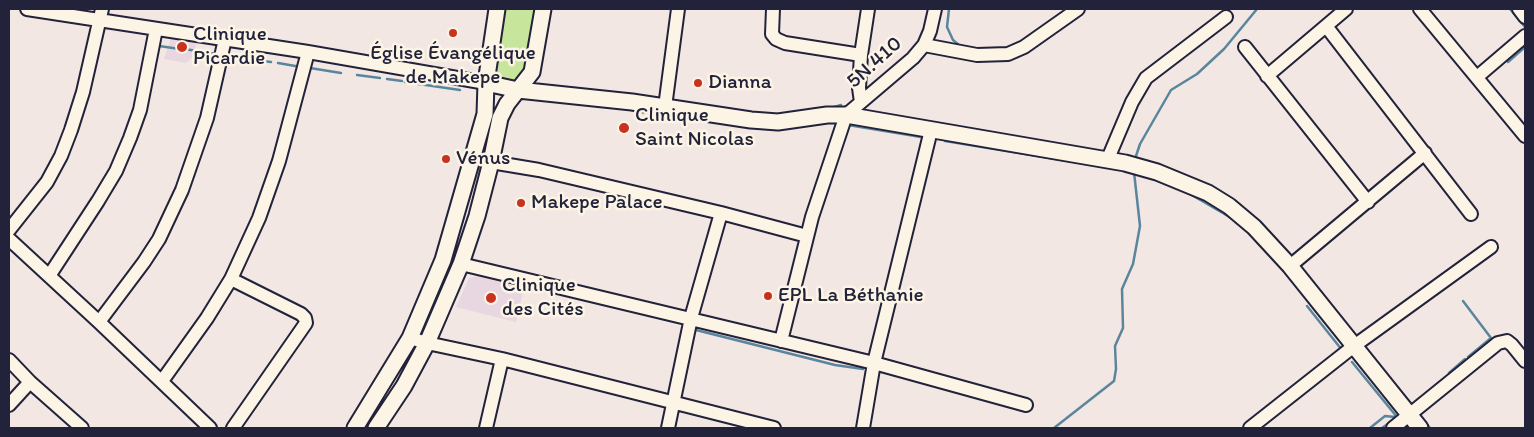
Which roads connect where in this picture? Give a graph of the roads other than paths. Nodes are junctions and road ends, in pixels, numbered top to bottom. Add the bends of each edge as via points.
1 (27, 9) edge
2 (497, 9) edge
3 (543, 9) edge
4 (678, 9) edge
5 (773, 9) edge
6 (868, 9) edge
7 (935, 9) edge
8 (1078, 9) edge
9 (1346, 9) edge
10 (1420, 9) edge
11 (1519, 9) edge
12 (101, 14) edge
13 (1226, 17) dead end
14 (1525, 17) edge
15 (1326, 26) junction
16 (156, 29) junction
17 (1525, 36) edge
18 (225, 39) junction
19 (924, 45) junction
20 (1244, 47) dead end
21 (308, 52) junction
22 (861, 55) junction
23 (1267, 76) junction
24 (1477, 77) junction
25 (486, 83) junction
26 (518, 90) junction
27 (861, 102) junction
28 (665, 107) junction
29 (846, 115) junction
30 (930, 130) junction
31 (1525, 136) edge
32 (1425, 153) junction
33 (1107, 161) junction
34 (491, 162) junction
35 (1368, 202) junction
36 (721, 212) junction
37 (1471, 214) dead end
38 (9, 230) edge
39 (807, 236) junction
40 (9, 239) edge
41 (1491, 247) dead end
42 (461, 264) junction
43 (1290, 266) junction
44 (49, 276) junction
45 (231, 279) junction
46 (691, 318) junction
47 (99, 322) junction
48 (410, 338) junction
49 (781, 342) junction
50 (428, 344) junction
51 (1354, 346) junction
52 (502, 359) junction
53 (9, 360) edge
54 (1525, 361) edge
55 (874, 363) junction
56 (162, 381) junction
57 (30, 382) junction
58 (674, 404) junction
59 (9, 405) edge
60 (1026, 405) dead end
61 (1409, 414) junction
62 (757, 426) edge
63 (82, 428) edge
64 (210, 428) edge
65 (233, 428) edge
66 (355, 428) edge
67 (376, 428) edge
68 (486, 428) edge
69 (668, 428) edge
70 (774, 428) edge
71 (863, 428) edge
72 (1250, 428) edge
73 (1393, 428) edge
74 (1420, 428) edge

1 - 12 street
2 - 25 main road
3 - 26 main road via 532,72
4 - 28 street
5 - 22 street via 772,34 776,39
6 - 22 street
7 - 19 street, 5N.410
8 - 19 street via 1024,47 1008,54 977,55
9 - 15 street
10 - 24 street
11 - 14 street
12 - 16 street
12 - 38 street via 83,92 61,156 48,182
13 - 33 street via 1146,78
15 - 23 street
15 - 32 street
16 - 18 street
16 - 44 street via 140,110 116,171
17 - 24 street
18 - 21 street
18 - 47 street via 207,118 182,190 159,239
19 - 27 street, 5N.410
20 - 23 street
21 - 25 street
21 - 45 street via 279,161 259,218
22 - 27 street
23 - 35 street
24 - 31 street
25 - 26 main road
25 - 48 main road via 485,114 444,260
26 - 28 main road
26 - 34 main road via 500,118
27 - 29 street, 5N.410
28 - 29 main road via 778,122
29 - 30 main road
29 - 39 street
30 - 33 main road
30 - 55 street
32 - 35 street
32 - 37 street
33 - 43 main road via 1157,172 1208,194 1254,227
34 - 36 street
34 - 42 main road
35 - 43 street
36 - 39 street
36 - 46 street
39 - 49 street
40 - 44 street
41 - 51 street
42 - 46 street
42 - 50 main road
43 - 51 main road
44 - 47 street
45 - 56 street
45 - 65 street via 301,314 306,323
46 - 49 street
46 - 58 street
47 - 56 street
48 - 50 street
48 - 66 main road
49 - 55 street
50 - 52 street
50 - 67 main road
51 - 61 main road
51 - 72 street
52 - 58 street
52 - 68 street
53 - 57 street
54 - 61 street via 1512,345 1498,342
55 - 60 street
55 - 71 street
56 - 64 street
57 - 59 street
57 - 63 street
58 - 62 street
58 - 69 street
61 - 73 street
61 - 74 main road
62 - 70 street

